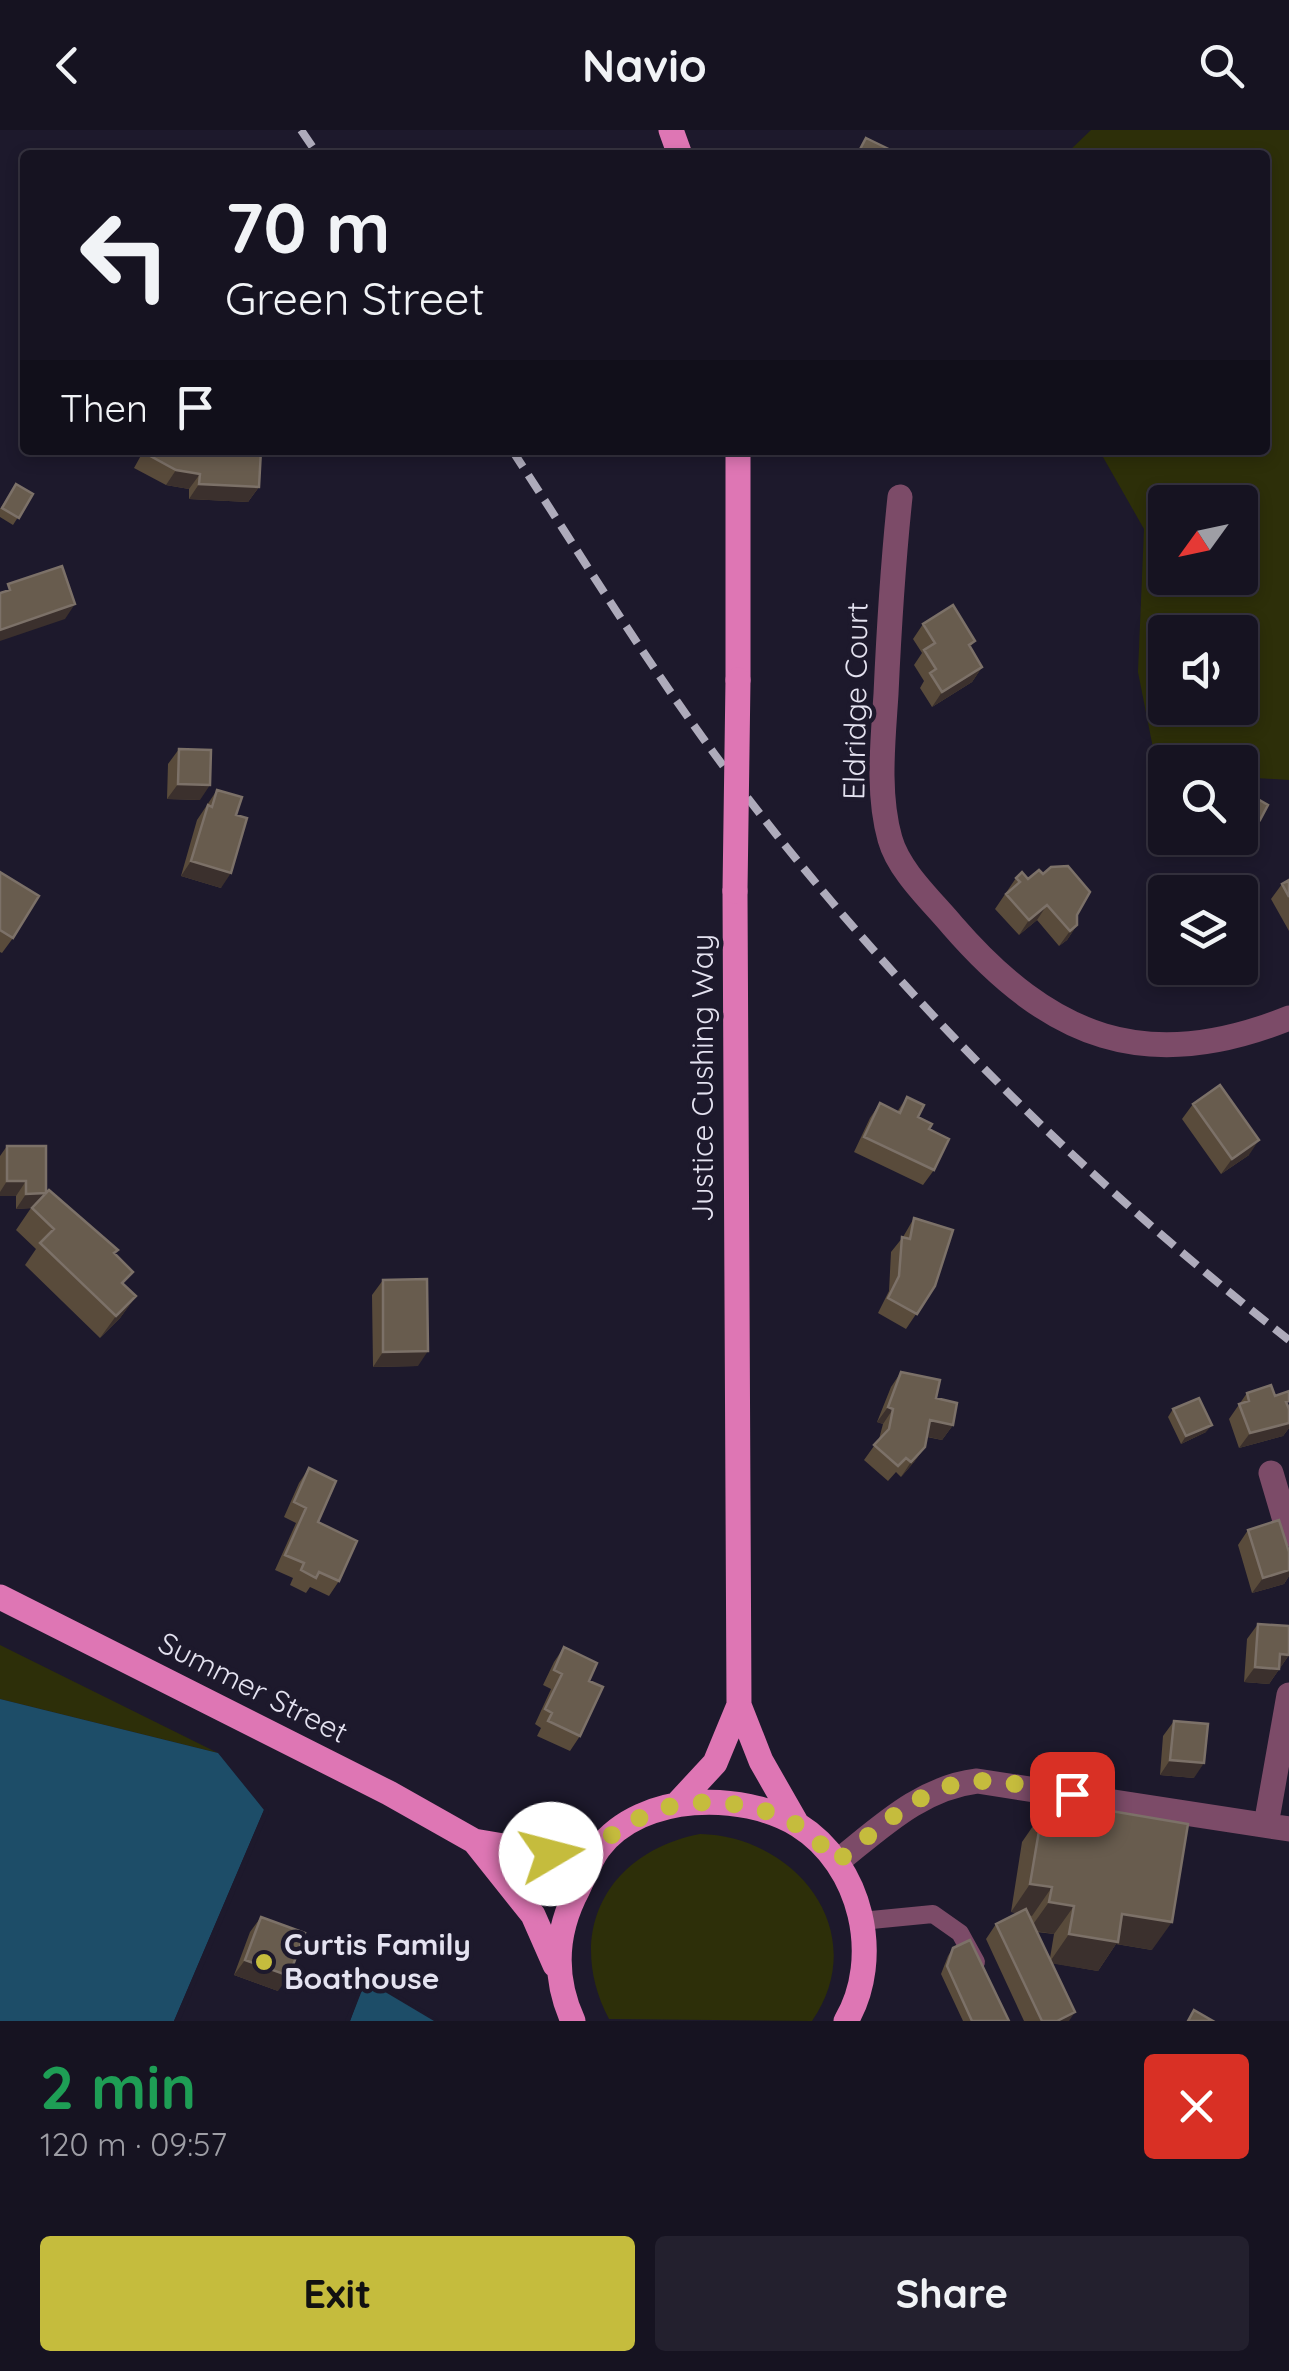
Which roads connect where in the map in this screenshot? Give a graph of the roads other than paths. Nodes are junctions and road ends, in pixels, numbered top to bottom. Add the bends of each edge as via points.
1 (738, 455) edge
2 (900, 497) dead end
3 (1289, 1018) edge
4 (1271, 1472) dead end
5 (1289, 1534) edge
6 (0, 1598) edge
7 (1289, 1694) edge
8 (739, 1705) junction
9 (677, 1804) junction
10 (797, 1824) junction
11 (1278, 1827) edge
12 (474, 1841) junction
13 (600, 1847) junction
14 (836, 1862) junction
15 (861, 1921) junction
16 (557, 1972) junction
17 (983, 1976) edge
18 (863, 2008) edge
19 (573, 2021) edge
20 (846, 2021) edge

1 - 8 main road, Justice Cushing Way, bridge
2 - 3 street, Eldridge Court via 884,789 890,838 914,879 992,967 1043,1009 1083,1031 1125,1042 1180,1044 1236,1036
4 - 5 street
6 - 12 main road, Summer Street
7 - 11 street
8 - 9 main road, Justice Cushing Way via 715,1762
8 - 10 main road, Justice Cushing Way
9 - 10 main road via 736,1805
9 - 13 main road via 634,1820
10 - 14 main road
11 - 14 street via 977,1781 913,1803
12 - 13 main road, Summer Street via 551,1854
12 - 16 main road, Summer Street via 532,1915
13 - 16 main road via 568,1910
14 - 15 main road
15 - 17 lane via 934,1914 960,1933
15 - 18 main road
16 - 19 main road, Summer Street
18 - 20 main road

